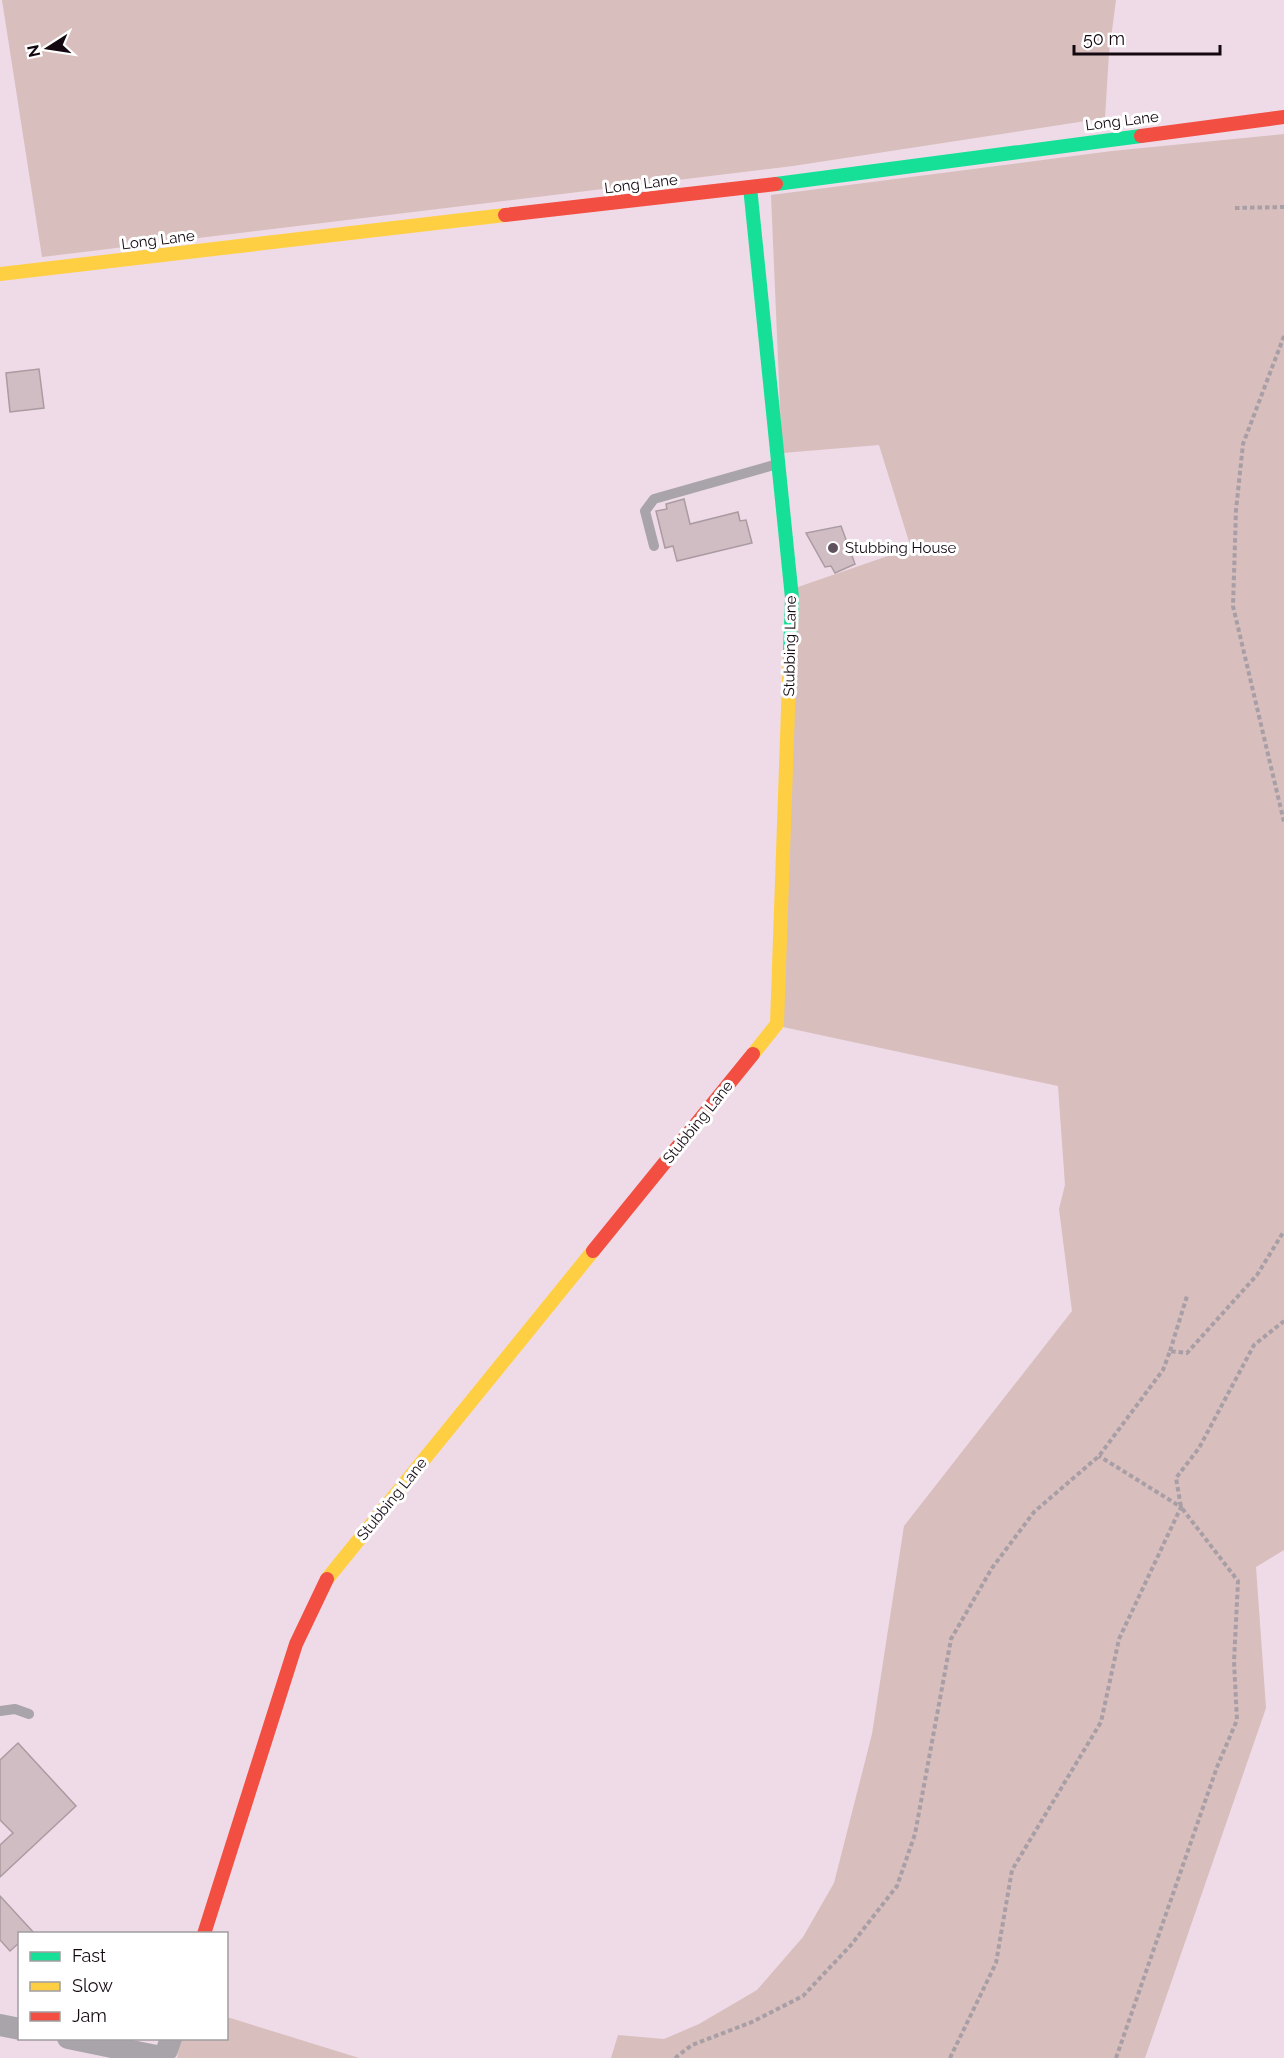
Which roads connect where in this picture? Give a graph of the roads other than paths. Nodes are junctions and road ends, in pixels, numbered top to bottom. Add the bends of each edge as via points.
1 (1284, 117) edge
2 (750, 187) junction
3 (0, 274) edge
4 (778, 464) junction
5 (654, 546) dead end
6 (0, 1711) edge
7 (29, 1714) dead end
8 (205, 1932) edge
9 (0, 2025) edge
10 (18, 2029) edge
11 (83, 2040) edge
12 (164, 2051) edge

1 - 2 street, Long Lane
2 - 3 street, Long Lane
2 - 4 street, Stubbing Lane
4 - 5 lane via 654,499 645,511
4 - 8 street, Stubbing Lane via 792,598 777,1024 322,1585 296,1644
6 - 7 lane via 15,1708
9 - 10 street
11 - 12 street

